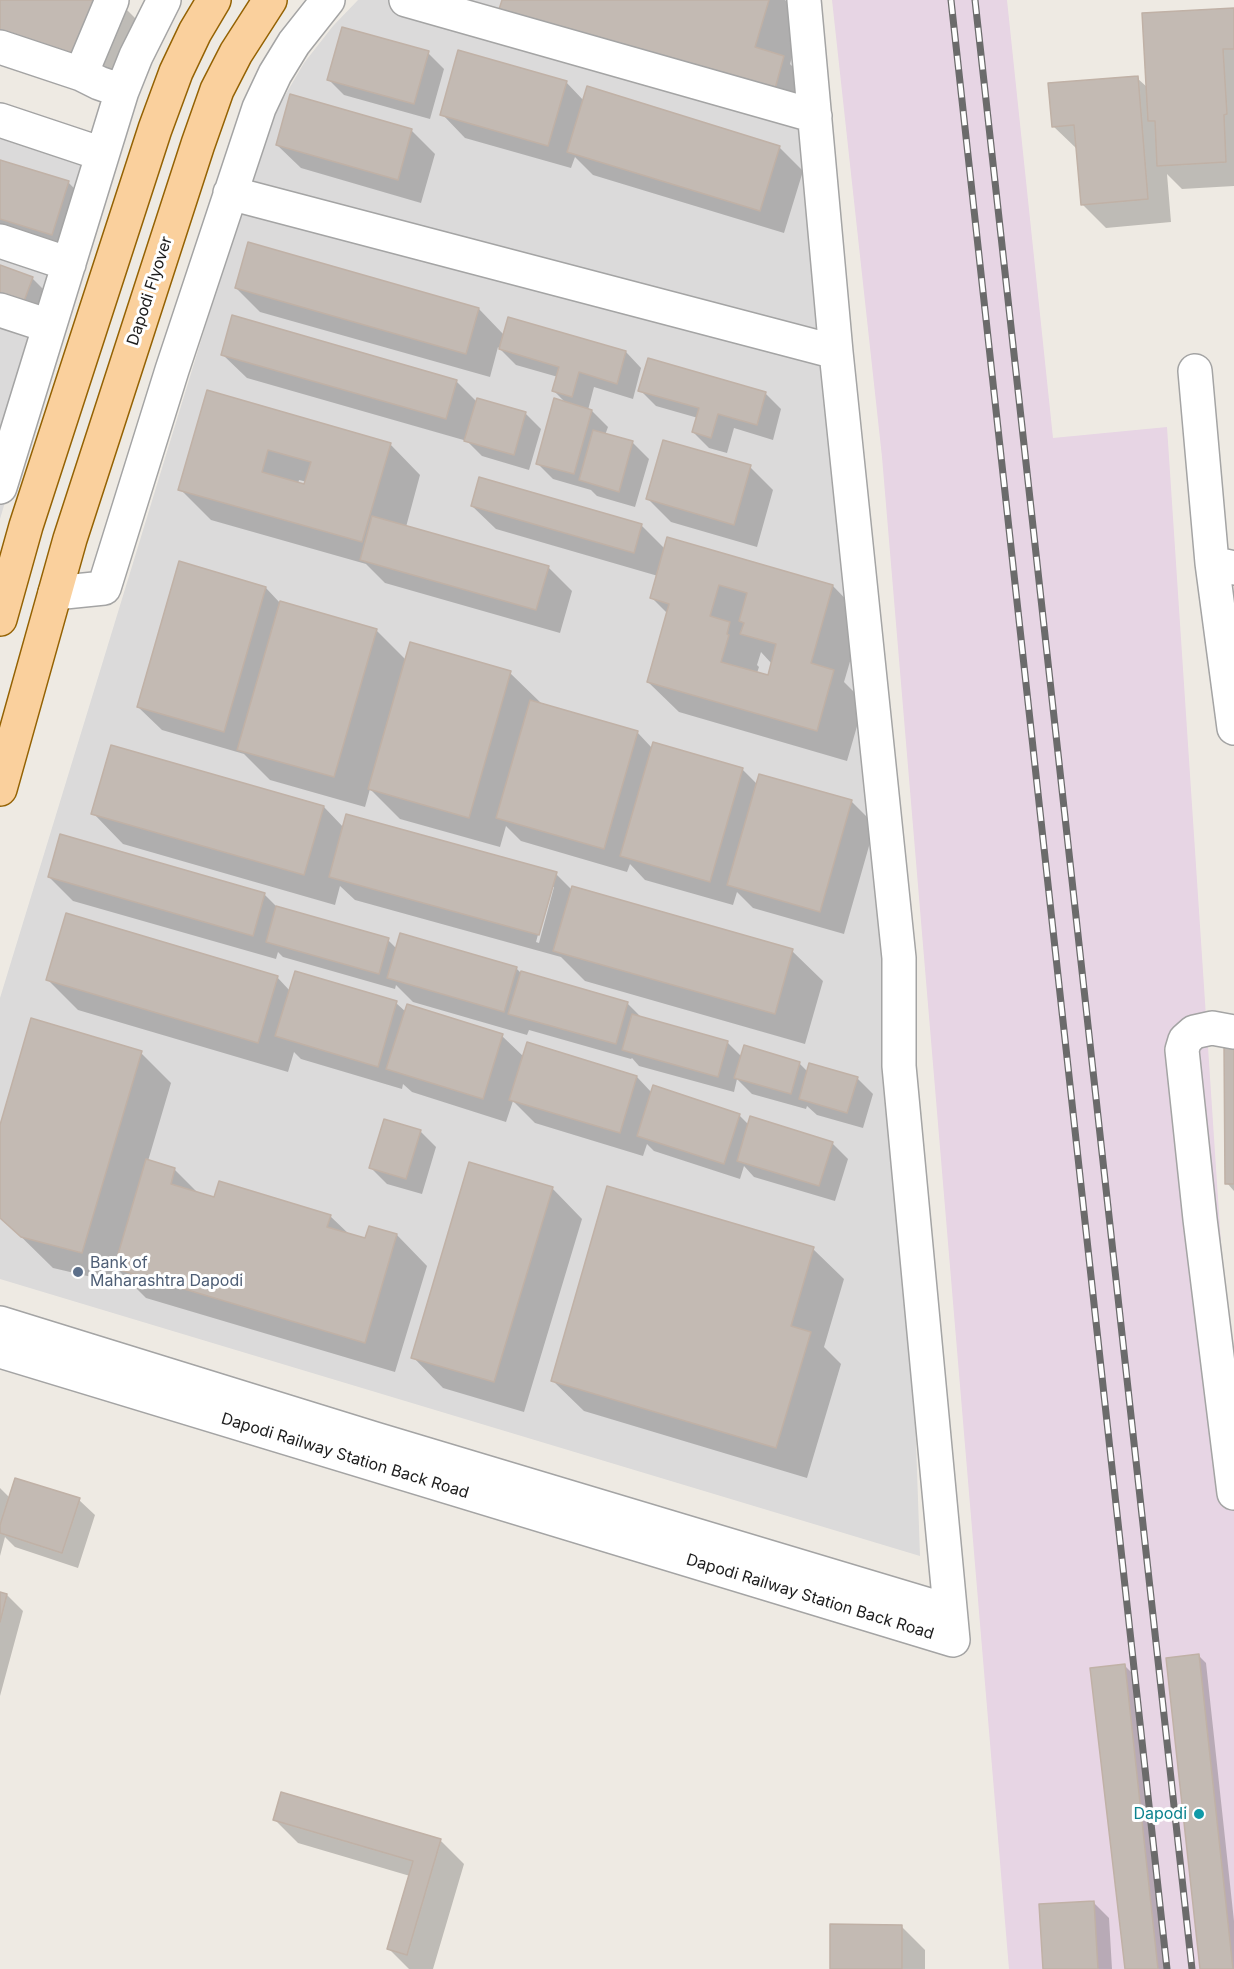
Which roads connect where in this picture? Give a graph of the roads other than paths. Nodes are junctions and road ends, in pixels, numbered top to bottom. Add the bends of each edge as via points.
1 (112, 0) edge
2 (164, 0) edge
3 (214, 0) edge
4 (270, 0) edge
5 (328, 0) edge
6 (406, 0) edge
7 (804, 0) edge
8 (0, 47) edge
9 (81, 74) junction
10 (122, 91) junction
11 (815, 116) junction
12 (0, 120) edge
13 (102, 154) junction
14 (230, 193) junction
15 (0, 241) edge
16 (69, 264) junction
17 (0, 310) edge
18 (49, 326) junction
19 (836, 352) junction
20 (1195, 371) dead end
21 (0, 487) edge
22 (1223, 565) edge
23 (5, 575) edge
24 (55, 593) junction
25 (0, 619) edge
26 (1234, 728) edge
27 (0, 789) edge
28 (1234, 1032) edge
29 (0, 1323) edge
30 (0, 1352) edge
31 (1234, 1493) edge
32 (949, 1611) junction

1 - 9 street
2 - 10 street
3 - 23 main road via 176,72 155,129 26,526
4 - 24 main road, Dapodi Flyover via 236,53 198,144
5 - 14 street via 275,74
6 - 11 street
7 - 11 street
8 - 9 street
9 - 10 street
10 - 13 street
11 - 19 street
12 - 13 street
13 - 16 street
14 - 19 street
14 - 24 street via 104,588
15 - 16 street
16 - 18 street
17 - 18 street
18 - 21 street
19 - 32 street via 899,958 899,1065
20 - 22 street
22 - 26 street
23 - 25 main road
24 - 27 main road, Dapodi Flyover
28 - 31 street via 1212,1028 1194,1032 1185,1040 1182,1050
29 - 32 street, Dapodi Railway Station Back Road
30 - 32 street, Dapodi Railway Station Back Road via 953,1640

